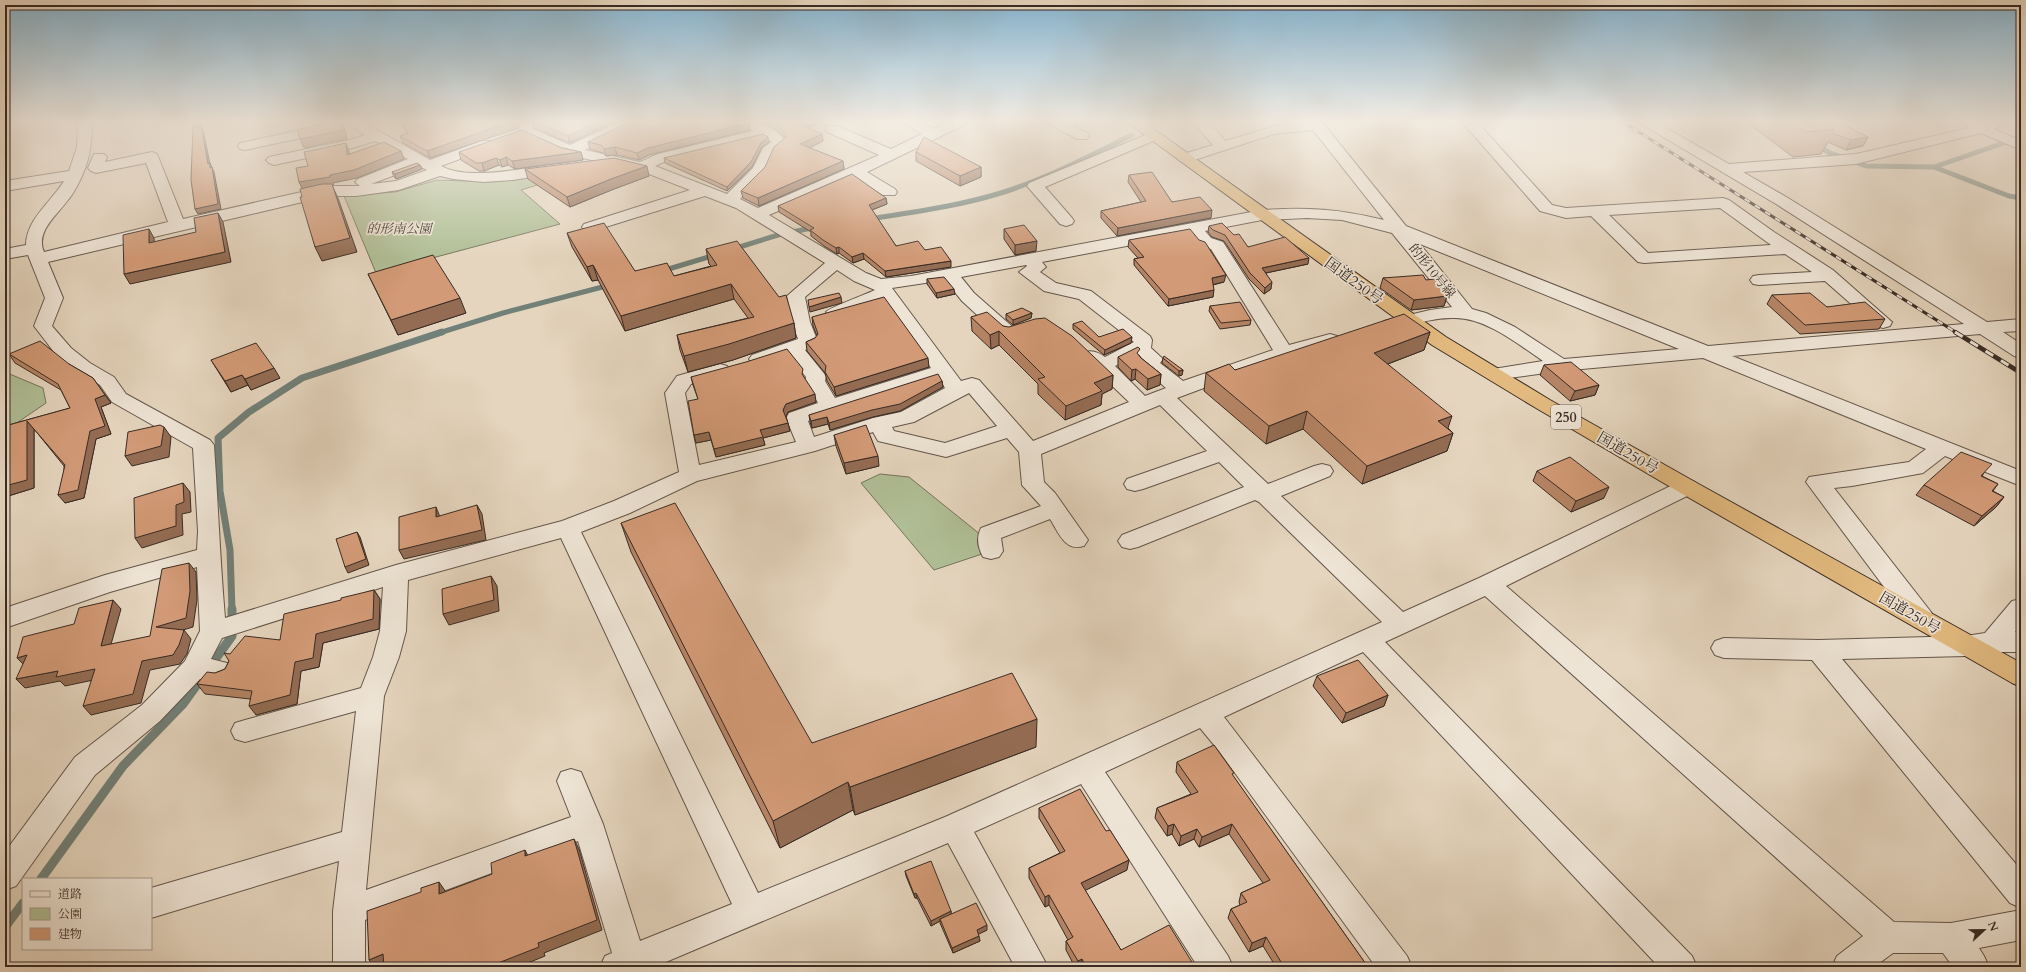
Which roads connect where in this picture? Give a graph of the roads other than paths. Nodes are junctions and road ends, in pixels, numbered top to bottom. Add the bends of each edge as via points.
1 (77, 167) edge
2 (156, 167) edge
3 (281, 167) edge
4 (420, 167) edge
5 (425, 167) edge
6 (434, 167) edge
7 (571, 167) edge
8 (642, 167) edge
9 (761, 167) edge
10 (863, 167) edge
11 (1079, 167) edge
12 (1198, 167) edge
13 (1349, 167) edge
14 (1510, 167) edge
15 (1724, 167) edge
16 (1749, 167) edge
17 (1727, 169) junction
18 (285, 171) dead end
19 (854, 172) junction
20 (75, 175) junction
21 (5, 186) edge
22 (1703, 188) dead end
23 (705, 190) junction
24 (328, 191) junction
25 (889, 192) dead end
26 (729, 200) junction
27 (1723, 203) junction
28 (1596, 212) junction
29 (757, 214) junction
30 (1262, 215) junction
31 (1066, 221) dead end
32 (177, 225) junction
33 (590, 227) edge
34 (1194, 228) junction
35 (1398, 229) junction
36 (1789, 249) junction
37 (5, 254) edge
38 (36, 254) junction
39 (1030, 259) junction
40 (836, 262) junction
41 (950, 274) junction
42 (1828, 276) junction
43 (1759, 280) dead end
44 (883, 288) junction
45 (1466, 313) junction
46 (812, 319) junction
47 (1409, 320) junction
48 (2021, 325) edge
49 (1986, 328) junction
50 (1372, 330) edge
51 (1023, 331) edge
52 (1350, 335) edge
53 (1900, 335) junction
54 (1079, 346) edge
55 (793, 348) junction
56 (1139, 348) junction
57 (1284, 352) junction
58 (1701, 352) junction
59 (2021, 352) edge
60 (1103, 365) junction
61 (1560, 365) junction
62 (944, 372) junction
63 (1494, 374) junction
64 (957, 390) junction
65 (1172, 393) junction
66 (1142, 404) junction
67 (830, 406) junction
68 (880, 423) junction
69 (1011, 429) junction
70 (808, 446) junction
71 (1943, 447) junction
72 (1030, 451) junction
73 (1222, 453) junction
74 (1322, 471) dead end
75 (690, 475) junction
76 (2021, 479) edge
77 (1135, 484) dead end
78 (1687, 487) junction
79 (1261, 492) junction
80 (1054, 509) junction
81 (568, 528) junction
82 (1076, 540) dead end
83 (1130, 541) dead end
84 (991, 551) dead end
85 (208, 555) junction
86 (396, 574) junction
87 (1488, 584) junction
88 (2021, 608) edge
89 (5, 618) edge
90 (1922, 619) junction
91 (1400, 624) junction
92 (213, 631) junction
93 (1366, 639) junction
94 (1992, 642) junction
95 (2021, 642) edge
96 (1966, 646) junction
97 (1724, 648) dead end
98 (1819, 650) junction
99 (194, 668) junction
100 (222, 670) edge
101 (2021, 676) edge
102 (371, 696) junction
103 (1204, 713) junction
104 (245, 730) dead end
105 (1086, 768) junction
106 (571, 780) dead end
107 (588, 824) junction
108 (955, 826) junction
109 (356, 842) junction
110 (5, 876) edge
111 (2021, 893) edge
112 (152, 902) edge
113 (349, 911) junction
114 (751, 911) junction
115 (2021, 925) edge
116 (1888, 937) junction
117 (1951, 938) junction
118 (623, 964) edge
119 (349, 967) edge
120 (1032, 967) edge
121 (1217, 967) edge
122 (1396, 967) edge
123 (1681, 967) edge
124 (1848, 967) edge
125 (1973, 967) edge

1 - 20 street
2 - 32 street
3 - 18 street
4 - 24 street
5 - 24 street via 399,185 376,189
6 - 7 street via 452,176 489,177
8 - 23 street
9 - 26 street
10 - 19 street
11 - 31 street via 1035,186
12 - 30 highway, 国道250号 / 250
13 - 35 street, 的形10号線
14 - 28 street via 1546,208 1566,213
15 - 17 street
16 - 17 street
17 - 49 street
19 - 25 street
19 - 29 street
20 - 21 street
20 - 38 street via 63,196 38,226 34,237
22 - 27 street
23 - 26 street
23 - 33 street
24 - 32 street
26 - 29 street
27 - 28 street
27 - 36 street
28 - 36 street via 1644,258
29 - 40 street
30 - 34 street
30 - 35 street via 1334,214
30 - 47 highway, 国道250号 / 250
32 - 38 street
34 - 39 street
34 - 57 street via 1205,242 1217,246
35 - 45 street, 的形10号線
35 - 58 street
36 - 42 street
37 - 38 street
38 - 85 street via 54,298 44,326 64,352 83,368 107,381 119,398 203,445 209,531
39 - 41 street
39 - 56 street via 1037,267 1028,272 1050,287 1085,295 1143,340 1143,345
40 - 44 street
40 - 46 street via 796,296
41 - 44 street
41 - 51 street via 968,297 1011,336
42 - 43 street
42 - 53 street
44 - 46 street via 856,306
44 - 62 street
45 - 47 street via 1455,311
45 - 61 street via 1531,344
46 - 55 street via 809,342
47 - 50 street
47 - 63 highway, 国道250号 / 250
48 - 49 street
49 - 53 street
49 - 59 street
52 - 57 street
53 - 58 street
54 - 60 street
55 - 67 street via 816,376 815,381
55 - 75 street via 684,380 675,393
56 - 60 street
56 - 65 street via 1153,359 1148,363
57 - 65 street
58 - 61 street
58 - 71 street
60 - 66 street
61 - 63 street
62 - 64 street
62 - 67 street
63 - 78 highway, 国道250号 / 250
64 - 68 street via 907,417
64 - 69 street via 972,384
65 - 66 street
65 - 73 street
66 - 72 street
67 - 70 street via 796,418
68 - 69 street via 885,436 946,450
68 - 70 street
69 - 72 street
70 - 75 street
71 - 76 street
71 - 90 street via 1915,468 1817,482
72 - 80 street via 1034,485
73 - 77 street
73 - 79 street
74 - 79 street
75 - 81 street via 622,507
78 - 87 street
78 - 90 highway, 国道250号 / 250
79 - 83 street
79 - 91 street
80 - 82 street
80 - 84 street via 989,534
81 - 86 street
81 - 114 street
85 - 89 street via 105,584
85 - 92 street
86 - 92 street
86 - 102 street via 393,631
87 - 91 street
87 - 116 street
88 - 94 street
90 - 96 highway, 国道250号 / 250
91 - 93 street
92 - 99 street
93 - 103 street
93 - 123 street
94 - 95 street
94 - 96 street
96 - 98 street
96 - 101 highway, 国道250号 / 250
97 - 98 street
98 - 111 street
99 - 100 street
99 - 110 street via 151,713 85,766
102 - 104 street
102 - 109 street
103 - 105 street
103 - 122 street via 1230,743
105 - 108 street
105 - 121 street
106 - 107 street
107 - 113 street
107 - 118 street
108 - 114 street
108 - 120 street
109 - 112 street
109 - 113 street
113 - 119 street
114 - 118 street
115 - 117 street
116 - 117 street
116 - 124 street
117 - 125 street

